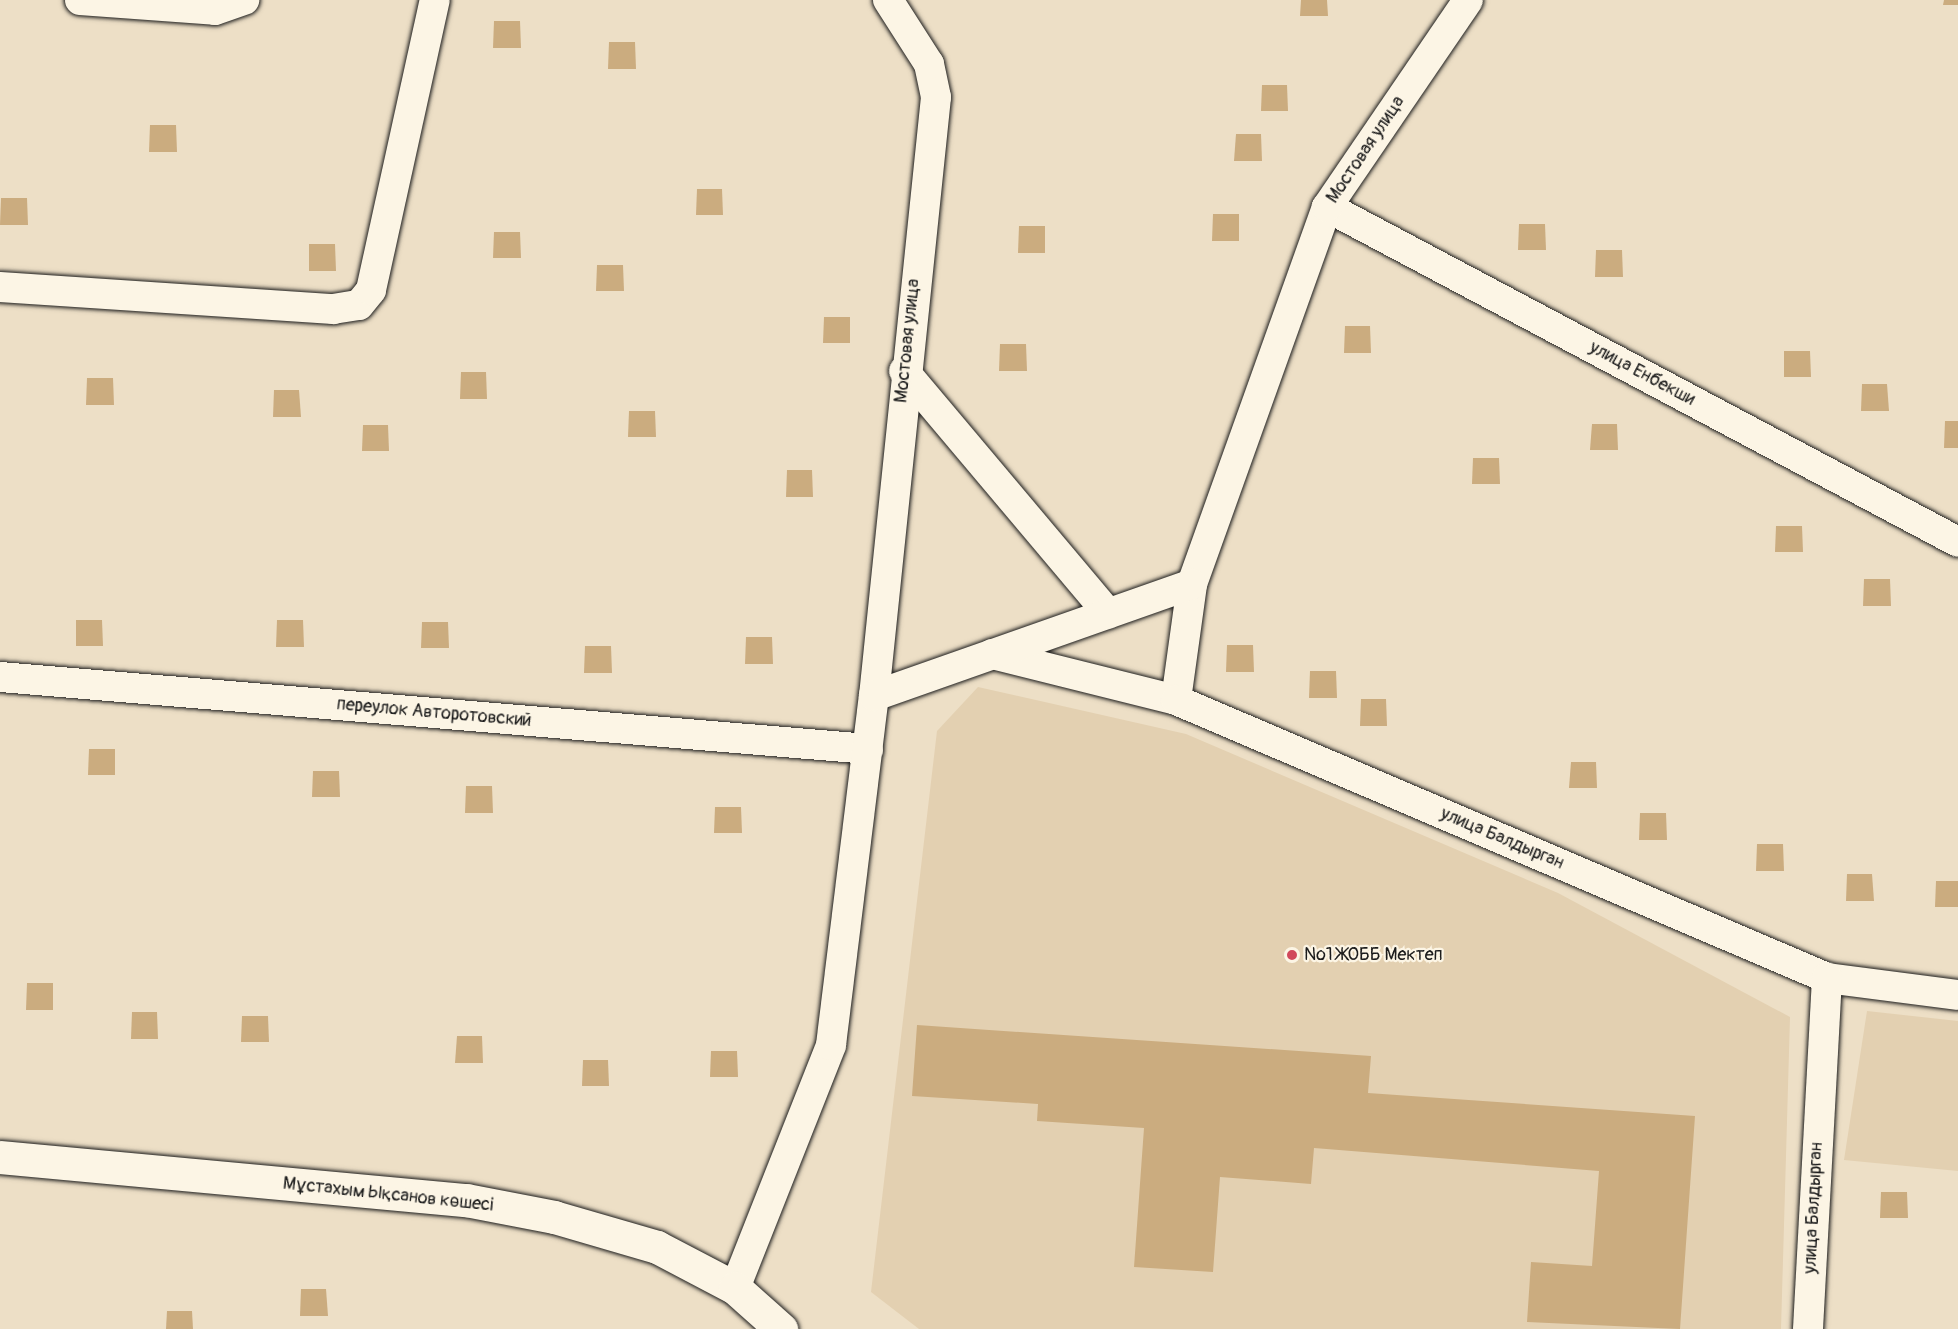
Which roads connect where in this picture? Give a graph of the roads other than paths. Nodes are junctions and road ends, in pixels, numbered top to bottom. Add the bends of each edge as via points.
1 (80, 0) edge
2 (244, 0) edge
3 (435, 0) edge
4 (888, 0) edge
5 (1468, 0) edge
6 (1327, 207) junction
7 (0, 287) edge
8 (904, 371) junction
9 (1958, 542) edge
10 (1192, 584) junction
11 (1108, 614) junction
12 (992, 654) junction
13 (0, 677) edge
14 (874, 696) junction
15 (1176, 700) junction
16 (868, 749) junction
17 (1827, 978) junction
18 (1958, 995) edge
19 (0, 1157) edge
20 (735, 1288) junction
21 (781, 1329) edge
22 (1808, 1329) edge

1 - 2 street via 215,10
3 - 7 street via 371,290 359,305 333,309
4 - 8 street, Мостовая улица via 929,64 936,97
5 - 6 street, Мостовая улица
6 - 9 street, улица Енбекши
6 - 10 street, Мостовая улица
8 - 11 street
8 - 14 street, Мостовая улица
10 - 11 street
10 - 15 street, Мостовая улица
11 - 12 street
12 - 14 street
12 - 15 street, улица Балдырган
13 - 16 street, переулок Авторотовский
14 - 16 street, Мостовая улица
15 - 17 street, улица Балдырган
16 - 20 street, Мостовая улица via 831,1046
17 - 18 street, улица Балдырган
17 - 22 street, улица Балдырган
19 - 20 main road, Мұстахым Ықсанов көшесі via 466,1200 554,1217 657,1247
20 - 21 main road, Мұстахым Ықсанов көшесі

